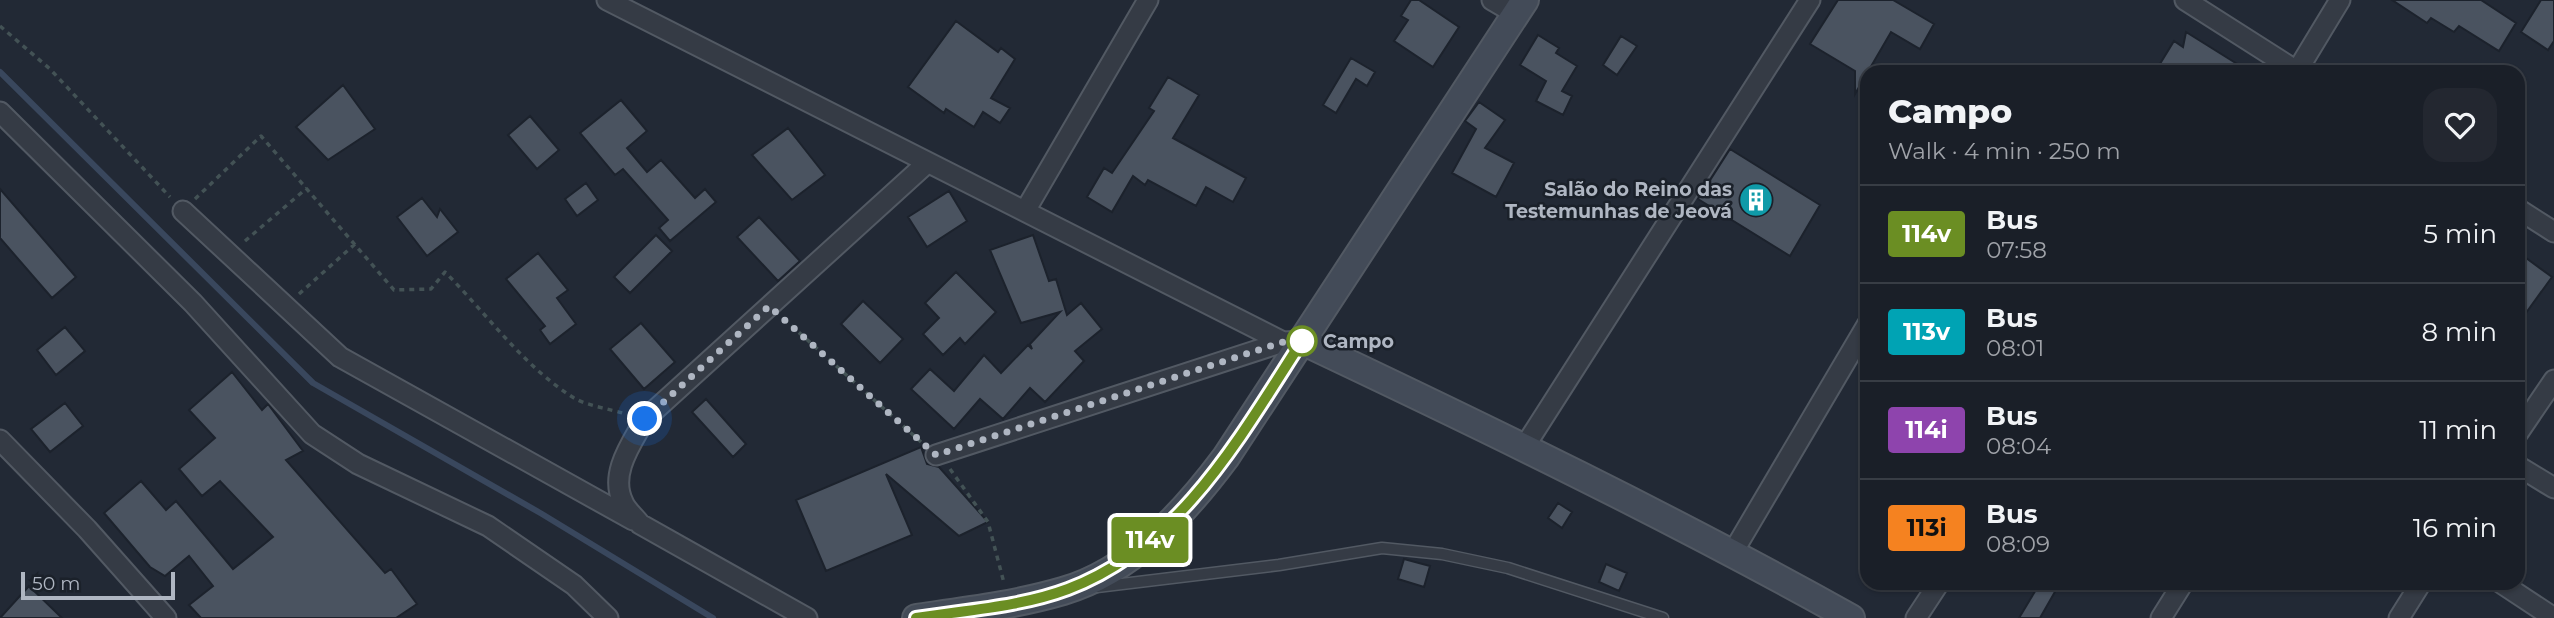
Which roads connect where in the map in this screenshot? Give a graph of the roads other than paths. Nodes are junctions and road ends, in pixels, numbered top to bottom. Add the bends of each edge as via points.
1 (607, 0) edge
2 (1149, 0) edge
3 (1492, 0) edge
4 (1810, 0) edge
5 (2185, 0) edge
6 (2340, 0) edge
7 (1520, 7) edge
8 (2271, 65) edge
9 (2301, 65) edge
10 (0, 112) edge
11 (927, 163) junction
12 (183, 211) road end
13 (1025, 211) junction
14 (2525, 213) edge
15 (2554, 232) edge
16 (1860, 337) edge
17 (1293, 341) junction
18 (2554, 380) edge
19 (2525, 423) edge
20 (0, 440) edge
21 (1525, 446) junction
22 (936, 455) road end
23 (2525, 470) edge
24 (2554, 488) edge
25 (640, 524) junction
26 (1733, 552) junction
27 (1934, 590) edge
28 (2179, 590) edge
29 (2417, 590) edge
30 (2512, 590) edge
31 (1062, 591) junction
32 (166, 618) edge
33 (608, 618) edge
34 (807, 618) edge
35 (916, 618) edge
36 (1663, 618) edge
37 (1852, 618) edge
38 (1916, 618) edge
39 (2161, 618) edge
40 (2399, 618) edge
41 (2554, 618) edge

1 - 11 street
2 - 13 street
3 - 7 street
4 - 21 street
5 - 8 street
6 - 9 street
7 - 17 street
10 - 33 street via 193,303 312,434 358,464 488,526 574,585
11 - 13 street
11 - 25 street via 645,419 621,463 623,502
12 - 25 street via 340,357
13 - 17 street
14 - 15 street
16 - 26 street
17 - 21 street
17 - 22 street
17 - 31 street via 1226,457 1176,518 1121,563
18 - 19 street
20 - 32 street
21 - 26 street
23 - 24 street
25 - 34 street
26 - 37 street
27 - 38 street
28 - 39 street
29 - 40 street
30 - 41 street
31 - 35 street
31 - 36 lane via 1382,548 1508,568

